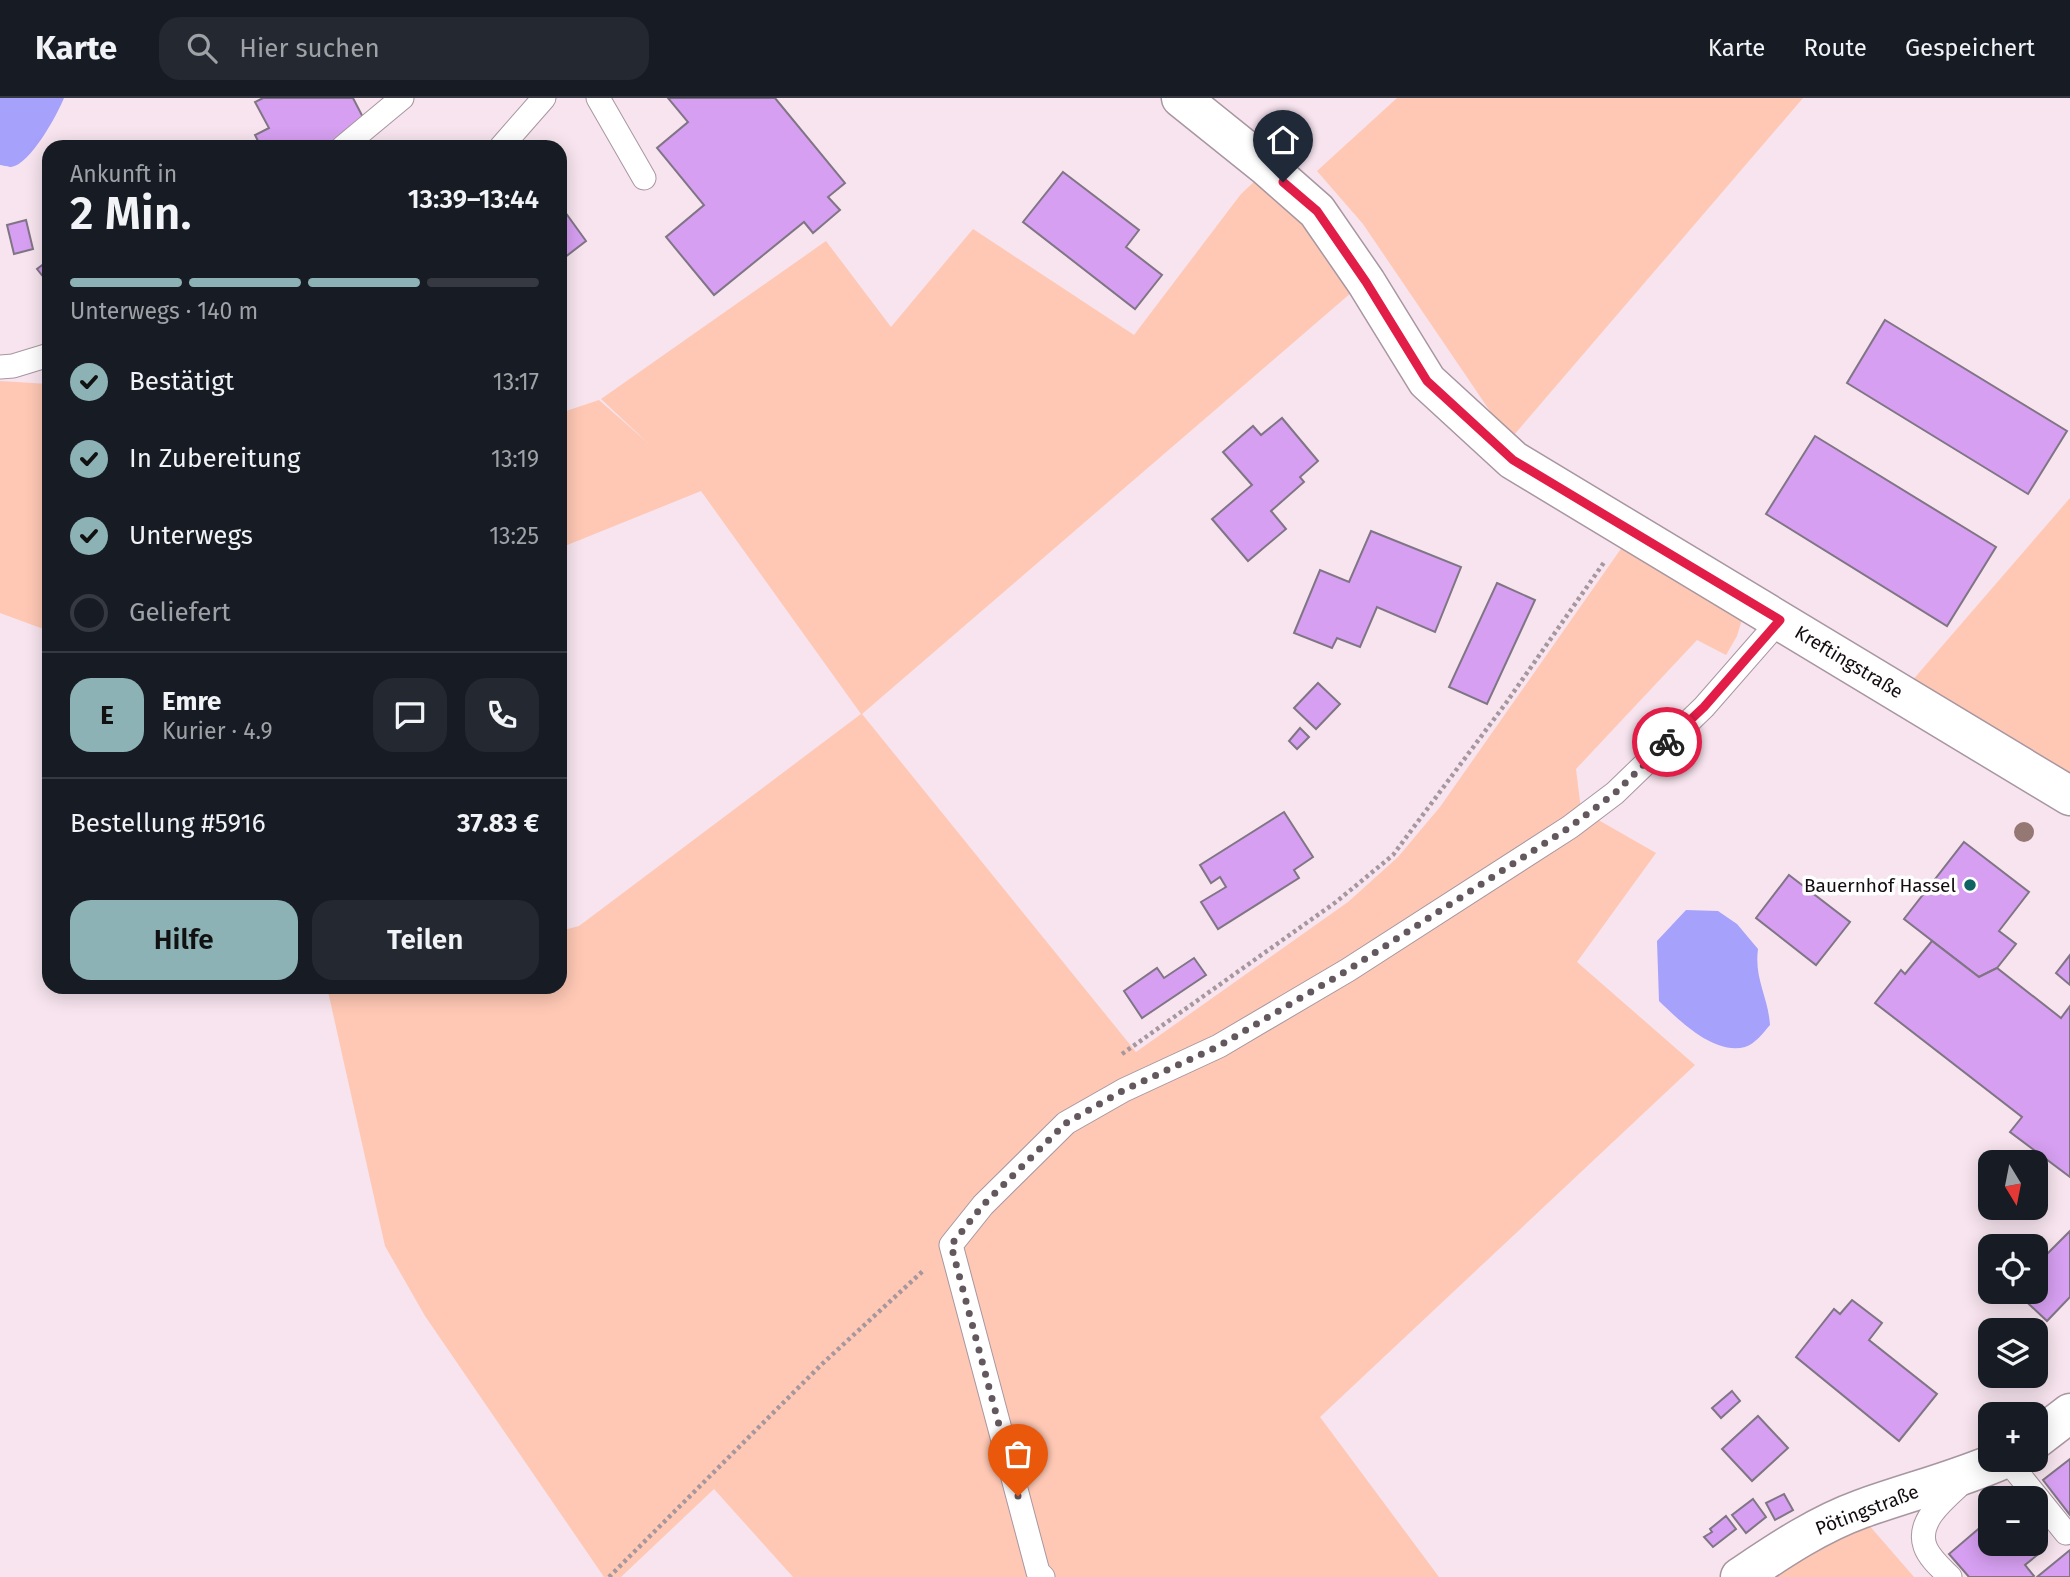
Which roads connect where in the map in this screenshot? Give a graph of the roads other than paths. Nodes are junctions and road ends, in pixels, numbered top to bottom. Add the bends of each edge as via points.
1 (402, 98) edge
2 (544, 98) edge
3 (598, 98) edge
4 (1181, 98) edge
5 (351, 140) edge
6 (507, 140) edge
7 (644, 178) dead end
8 (42, 357) edge
9 (0, 367) edge
10 (1780, 620) junction
11 (2070, 796) edge
12 (2070, 1413) edge
13 (2048, 1430) edge
14 (1978, 1469) edge
15 (1984, 1472) edge
16 (2002, 1472) edge
17 (2066, 1533) dead end
18 (1044, 1577) edge
19 (1740, 1577) edge
20 (1950, 1577) edge

1 - 5 lane
2 - 6 lane
3 - 7 lane
4 - 10 street, Kreftingstraße via 1317,211 1427,381 1513,460
8 - 9 lane
10 - 11 street, Kreftingstraße
10 - 18 lane via 1704,707 1615,793 1570,827 1313,991 1219,1046 1066,1123 983,1205 951,1245 1038,1572
12 - 13 street
14 - 19 street, Pötingstraße via 1810,1531
15 - 20 lane via 1933,1512 1925,1528 1925,1546
16 - 17 lane

